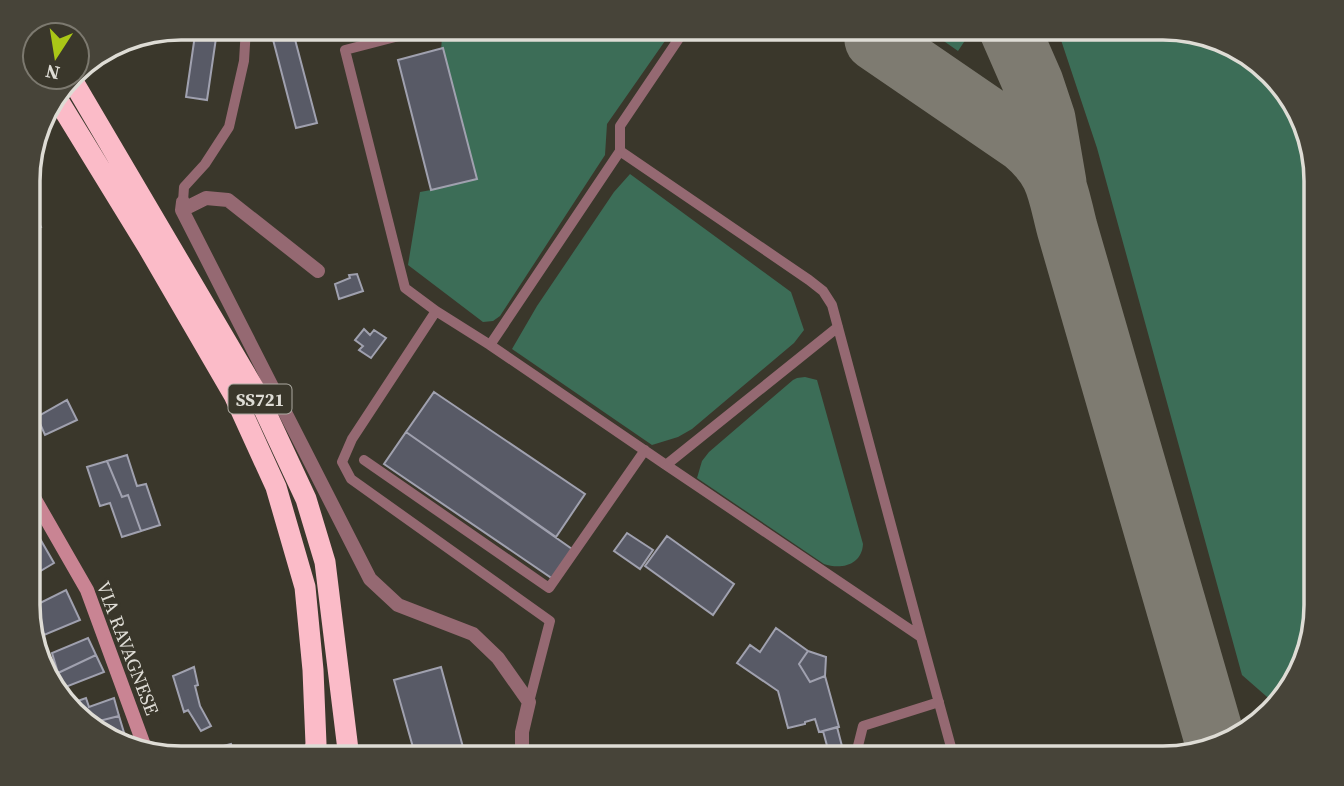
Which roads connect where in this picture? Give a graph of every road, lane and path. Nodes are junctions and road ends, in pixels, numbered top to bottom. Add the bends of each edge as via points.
1 (245, 40) edge
2 (384, 40) edge
3 (678, 40) edge
4 (79, 91) edge
5 (62, 106) edge
6 (620, 150) junction
7 (182, 206) junction
8 (318, 271) dead end
9 (436, 311) junction
10 (838, 327) junction
11 (490, 345) junction
12 (645, 450) junction
13 (364, 460) dead end
14 (666, 465) junction
15 (40, 508) edge
16 (921, 637) junction
17 (528, 702) junction
18 (939, 702) junction
19 (142, 740) edge
20 (858, 745) edge
21 (951, 745) edge
22 (316, 746) edge
23 (348, 746) edge
24 (522, 746) edge

1 - 7 lane via 229,127 184,187
2 - 9 lane via 345,50 405,288
3 - 6 lane via 620,126
4 - 23 highway, SS721 via 257,394 306,499 325,562
5 - 22 highway, SS721 via 234,395 276,487 306,587
6 - 10 lane via 822,291
6 - 11 lane
7 - 8 street via 206,198 228,200
7 - 17 street via 370,579 398,605 473,634 498,658
9 - 11 lane
9 - 17 lane via 352,439 342,462 351,479 550,621
10 - 14 lane
10 - 16 lane
11 - 12 lane
12 - 13 lane via 549,587
12 - 14 lane
14 - 16 lane
15 - 19 main road, VIA RAVAGNESE via 87,590
16 - 18 lane
17 - 24 street
18 - 20 lane via 863,726
18 - 21 lane

